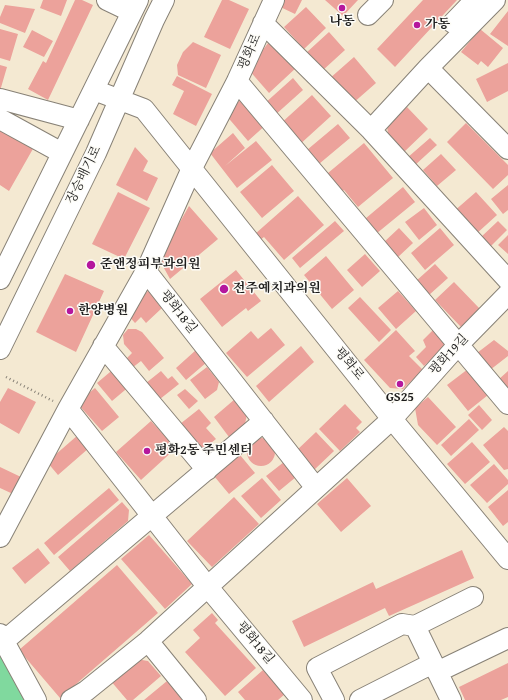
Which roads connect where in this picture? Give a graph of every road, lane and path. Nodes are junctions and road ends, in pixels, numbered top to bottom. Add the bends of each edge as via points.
1 (107, 0) edge
2 (164, 0) edge
3 (274, 0) edge
4 (383, 0) edge
5 (475, 0) edge
6 (495, 0) edge
7 (135, 6) edge
8 (368, 15) dead end
9 (263, 23) junction
10 (428, 68) junction
11 (402, 77) dead end
12 (237, 81) junction
13 (94, 90) junction
14 (0, 99) edge
15 (120, 99) junction
16 (0, 119) edge
17 (79, 120) junction
18 (371, 130) junction
19 (508, 149) edge
20 (62, 152) junction
21 (192, 168) junction
22 (146, 271) junction
23 (1, 276) edge
24 (508, 280) edge
25 (508, 294) edge
26 (458, 345) junction
27 (103, 346) junction
28 (0, 349) edge
29 (6, 377) dead end
30 (508, 404) edge
31 (68, 409) junction
32 (392, 419) junction
33 (264, 422) junction
34 (207, 470) junction
35 (316, 488) junction
36 (152, 516) junction
37 (0, 537) edge
38 (508, 559) edge
39 (207, 586) junction
40 (473, 597) dead end
41 (415, 626) junction
42 (2, 637) edge
43 (508, 638) edge
44 (148, 641) junction
45 (435, 668) junction
46 (84, 697) edge
47 (36, 700) edge
48 (196, 700) edge
49 (302, 700) edge
50 (334, 700) edge
51 (360, 700) edge
52 (451, 700) edge

1 - 7 street
2 - 15 street, 장승배기로
3 - 9 street, 평화로
4 - 8 street
5 - 11 street
6 - 10 street
7 - 13 street
9 - 12 street, 평화로
9 - 18 street
10 - 18 street
10 - 19 street
12 - 21 street, 평화로
12 - 26 street
13 - 15 street, 평화로
13 - 17 street
14 - 17 street
15 - 21 street, 평화로 via 144,109
15 - 28 street, 장승배기로
16 - 20 street
17 - 20 street
18 - 24 street
20 - 23 street
21 - 22 street, 평화로
21 - 32 street, 평화로
22 - 27 street
22 - 33 street, 평화18길
25 - 26 street, 평화19길
26 - 30 street
26 - 32 street, 평화19길
27 - 31 street
27 - 34 street
29 - 31 path
31 - 36 street, 평화18길
31 - 37 street
32 - 35 street
32 - 38 street, 평화로
33 - 34 street
33 - 35 street, 평화18길
34 - 36 street
35 - 39 street
36 - 39 street, 평화18길
36 - 42 street
39 - 44 street
39 - 49 street, 평화18길
40 - 41 street
41 - 45 street
41 - 50 street via 402,624 317,668
42 - 47 street
43 - 45 street
44 - 46 street
44 - 48 street
45 - 51 street
45 - 52 street

